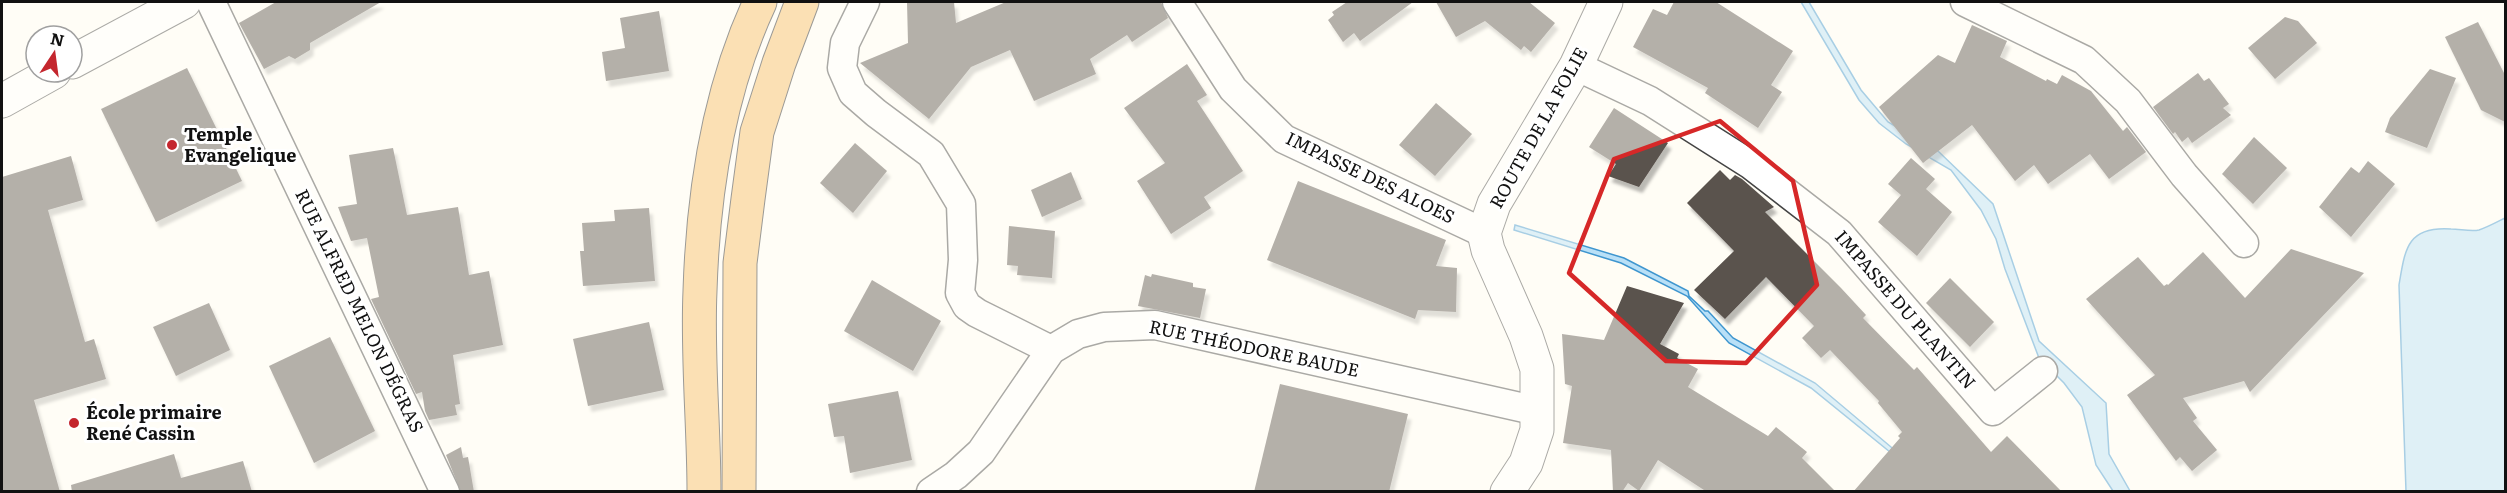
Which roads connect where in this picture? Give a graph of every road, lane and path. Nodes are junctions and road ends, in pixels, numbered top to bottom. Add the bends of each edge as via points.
1 (184, 2) edge
2 (211, 2) edge
3 (760, 2) edge
4 (802, 2) edge
5 (865, 2) edge
6 (1177, 2) edge
7 (1606, 2) edge
8 (1965, 2) edge
9 (84, 56) edge
10 (1576, 66) junction
11 (32, 84) edge
12 (2, 101) edge
13 (1484, 233) junction
14 (2244, 243) dead end
15 (1051, 350) junction
16 (2043, 371) dead end
17 (1538, 411) junction
18 (704, 477) edge
19 (739, 477) edge
20 (445, 492) edge
21 (932, 492) edge
22 (1507, 492) edge

1 - 9 street
2 - 20 street, RUE ALFRED MELON DÉGRAS
3 - 18 highway via 720,120 707,209 700,291
4 - 19 highway via 757,132 749,188 740,263
5 - 15 street via 845,43 842,68 854,93 931,154 961,204 960,293 967,306 977,313
6 - 13 street, IMPASSE DES ALOES via 1233,89 1284,139
7 - 10 street, ROUTE DE LA FOLIE
8 - 14 street via 2084,60 2128,101 2184,175
10 - 13 street, ROUTE DE LA FOLIE via 1494,204
10 - 16 street, IMPASSE DU PLANTIN via 1650,101 1733,153 1839,232 1993,411
11 - 12 street
13 - 17 street via 1537,369
15 - 17 street, RUE THÉODORE BAUDE via 1078,334 1104,327 1155,325
15 - 21 street, RUE THÉODORE BAUDE via 981,452
17 - 22 street via 1537,430 1526,463

